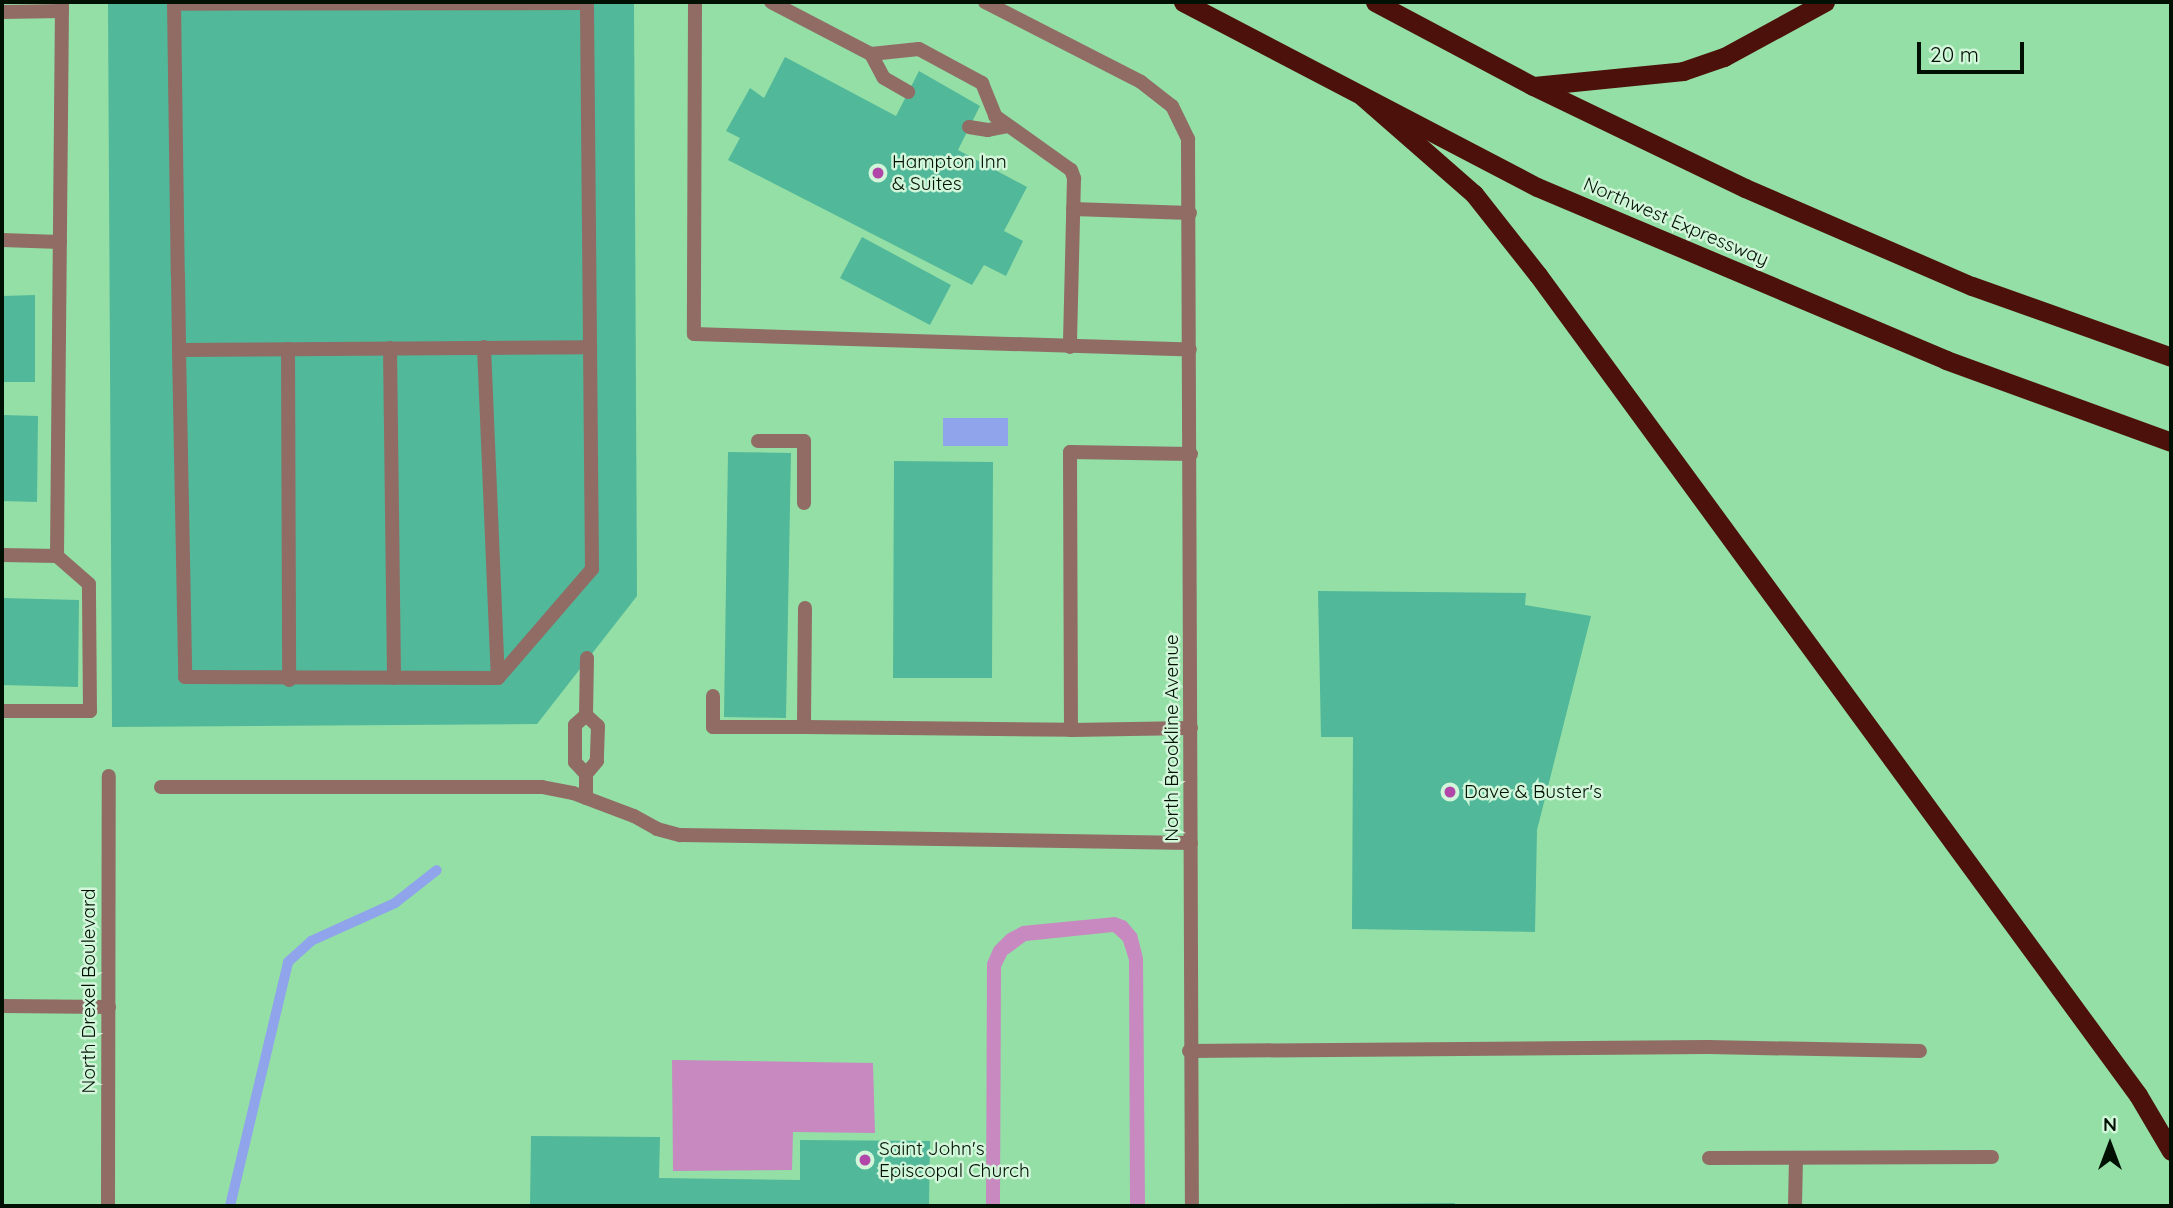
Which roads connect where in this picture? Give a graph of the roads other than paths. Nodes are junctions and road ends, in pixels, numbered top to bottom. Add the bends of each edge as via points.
1 (518, 2) edge
2 (695, 2) edge
3 (771, 2) edge
4 (985, 2) edge
5 (1182, 2) edge
6 (1375, 2) edge
7 (1825, 2) edge
8 (174, 3) edge
9 (62, 7) edge
10 (2, 12) edge
11 (871, 54) junction
12 (1533, 86) junction
13 (908, 92) dead end
14 (1362, 96) junction
15 (1009, 126) junction
16 (970, 127) dead end
17 (1073, 209) junction
18 (1189, 213) junction
19 (2, 240) edge
20 (61, 243) junction
21 (484, 347) junction
22 (590, 347) junction
23 (1070, 347) junction
24 (288, 348) junction
25 (390, 348) junction
26 (179, 350) junction
27 (1190, 350) junction
28 (2171, 357) edge
29 (758, 441) dead end
30 (2171, 442) edge
31 (1191, 454) junction
32 (804, 503) dead end
33 (2, 555) edge
34 (57, 556) junction
35 (805, 608) dead end
36 (587, 658) dead end
37 (394, 678) junction
38 (498, 678) junction
39 (289, 680) junction
40 (713, 696) dead end
41 (2, 710) edge
42 (586, 715) junction
43 (804, 727) junction
44 (1191, 728) junction
45 (1071, 730) junction
46 (586, 774) junction
47 (109, 776) dead end
48 (161, 788) dead end
49 (586, 798) junction
50 (1191, 843) junction
51 (2, 1006) edge
52 (109, 1007) junction
53 (1189, 1051) junction
54 (1920, 1051) dead end
55 (2171, 1151) edge
56 (1992, 1157) dead end
57 (1709, 1158) dead end
58 (1796, 1158) junction
59 (108, 1206) edge
60 (1192, 1206) edge
61 (1795, 1206) edge

1 - 8 street
1 - 22 street via 587,3
2 - 23 street via 694,334
3 - 11 street
4 - 18 street via 1141,82 1172,106 1188,139
5 - 14 highway, Northwest Expressway
6 - 12 highway
7 - 12 highway via 1724,57 1683,71
8 - 26 street
9 - 10 street
9 - 20 street
11 - 13 street via 884,78
11 - 15 street via 919,49 984,85 995,116
12 - 28 highway via 1745,188 1972,286
14 - 30 highway, Northwest Expressway via 1537,187 1623,224 1946,360
14 - 55 highway via 1474,194 1538,275 2138,1095
15 - 16 street
15 - 17 street via 1071,170
17 - 18 street
17 - 23 street
18 - 27 street, North Brookline Avenue
19 - 20 street
20 - 34 street
21 - 22 street
21 - 25 street
21 - 38 street
22 - 38 street via 592,569
23 - 27 street
24 - 25 street
24 - 26 street
24 - 39 street
25 - 37 street
26 - 39 street via 185,677
27 - 31 street, North Brookline Avenue
29 - 32 street via 804,441
31 - 44 street, North Brookline Avenue
31 - 45 street via 1070,452
33 - 34 street
34 - 41 street via 89,584 90,711
35 - 43 street
36 - 42 street
37 - 38 street
37 - 39 street
40 - 43 street via 713,727
42 - 46 street via 575,725 575,762
42 - 46 street via 598,726 597,761
43 - 45 street
44 - 45 street
44 - 50 street, North Brookline Avenue
46 - 49 street
47 - 52 street, North Drexel Boulevard
48 - 49 street via 541,788
49 - 50 street via 680,835
50 - 53 street, North Brookline Avenue
51 - 52 street
52 - 59 street, North Drexel Boulevard
53 - 54 street via 1708,1047
53 - 60 street, North Brookline Avenue
56 - 58 street
57 - 58 street
58 - 61 street

